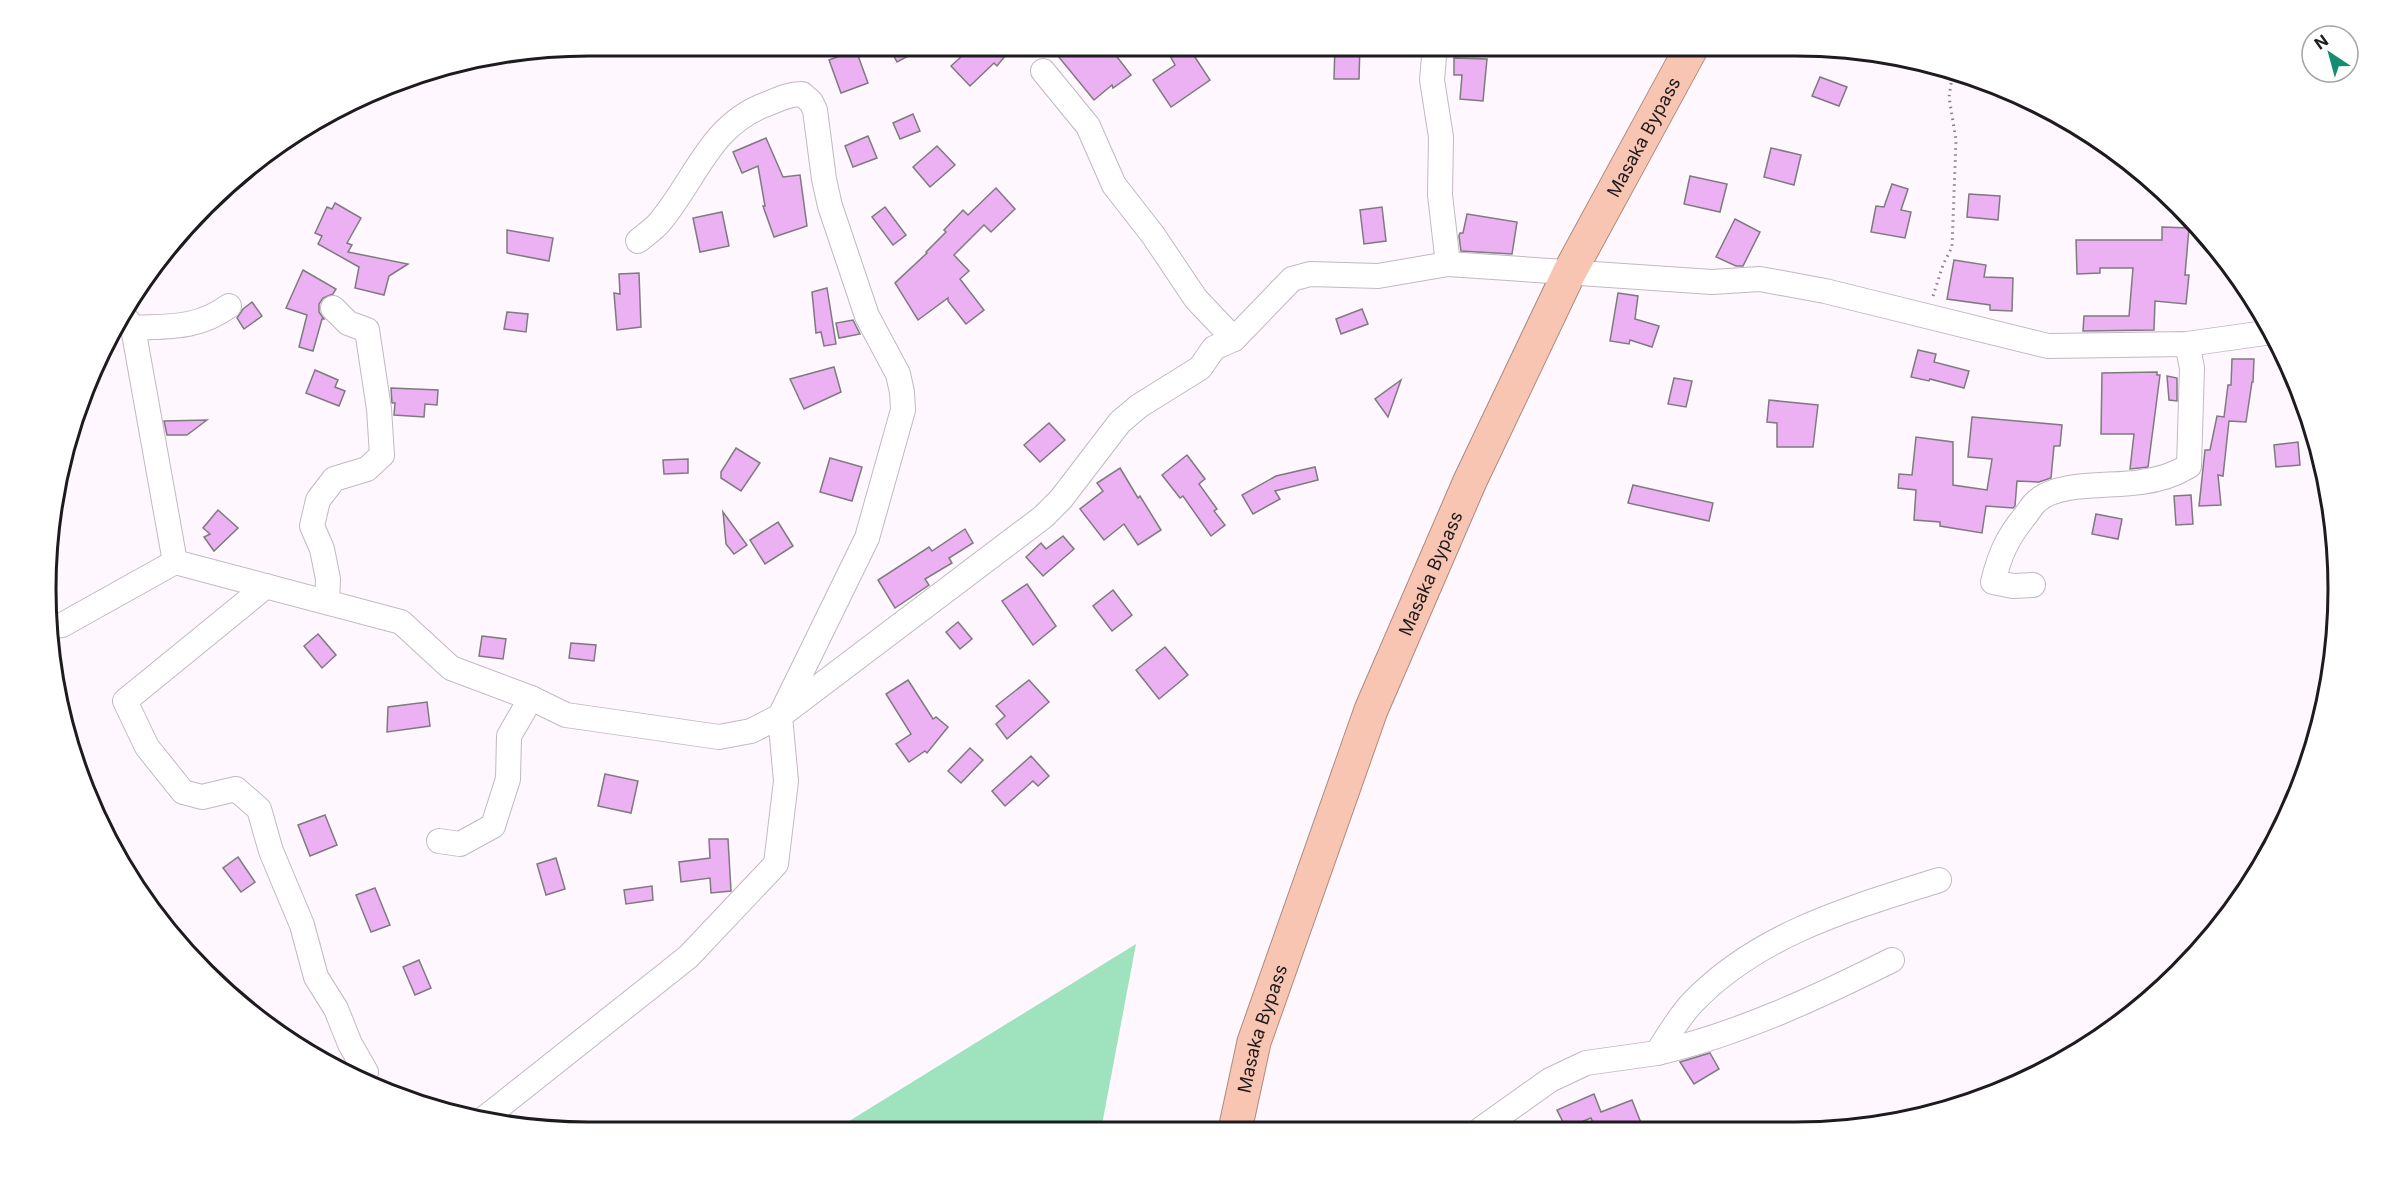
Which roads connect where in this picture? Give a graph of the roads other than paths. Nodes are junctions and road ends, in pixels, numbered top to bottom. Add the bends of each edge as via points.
1 (1435, 56) edge
2 (1687, 56) edge
3 (1043, 71) dead end
4 (638, 241) dead end
5 (1448, 264) junction
6 (1569, 273) junction
7 (229, 306) dead end
8 (333, 308) dead end
9 (128, 321) edge
10 (2263, 333) edge
11 (1234, 339) junction
12 (2187, 344) junction
13 (175, 562) junction
14 (2033, 585) dead end
15 (266, 586) junction
16 (327, 602) junction
17 (57, 626) edge
18 (531, 698) junction
19 (780, 716) junction
20 (439, 841) dead end
21 (1939, 880) dead end
22 (1892, 960) dead end
23 (1657, 1053) junction
24 (365, 1072) edge
25 (492, 1112) edge
26 (1237, 1121) edge
27 (1492, 1121) edge

1 - 5 street via 1432,80 1441,137 1440,195
2 - 6 highway, Masaka Bypass
3 - 11 street via 1088,126 1113,185 1196,299
4 - 19 street via 659,223 727,127 751,110 791,94 802,94 811,102 830,206 867,316 898,374 903,410 867,538
5 - 6 street
5 - 11 street via 1378,276 1310,274 1292,279
6 - 12 street via 1712,282 1760,279 1825,291 2048,346
6 - 26 highway, Masaka Bypass via 1470,481 1371,710 1254,1042
7 - 9 street via 213,318 189,325
8 - 16 street via 348,323 367,330 382,456 367,469 334,479 318,500 312,526 328,579
9 - 13 street
10 - 12 street
11 - 19 street via 1214,348 1200,368 1120,422 1043,517
12 - 14 street via 2192,368 2189,466 2175,474 2141,482 2078,487 2038,500 2002,549 1993,582
13 - 15 street
13 - 17 street
15 - 16 street
15 - 24 street via 125,701 147,747 183,792 202,797 236,789 259,809 271,851 302,926 316,977 336,1009
16 - 18 street via 401,622 451,668
18 - 19 street via 566,715 719,737 751,731
18 - 20 street via 509,736 508,779 493,826 460,844
19 - 25 street via 786,781 776,864 688,957
21 - 23 street via 1789,932 1732,967 1693,1001
22 - 23 street via 1751,1024 1697,1044
23 - 27 street via 1586,1064 1550,1080

